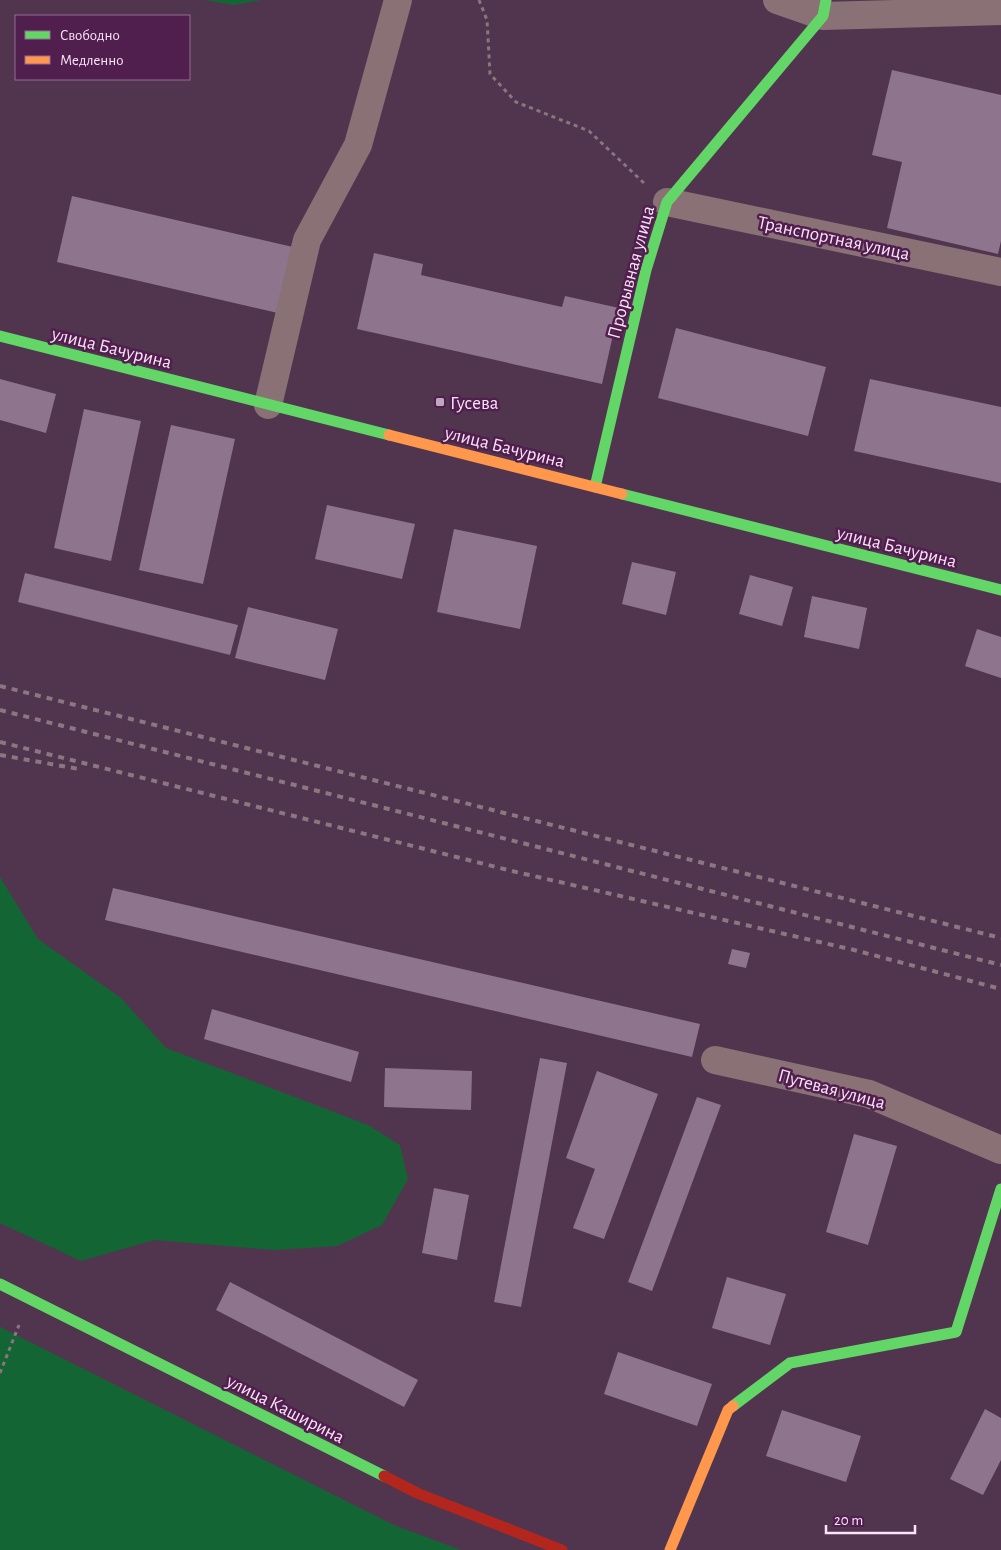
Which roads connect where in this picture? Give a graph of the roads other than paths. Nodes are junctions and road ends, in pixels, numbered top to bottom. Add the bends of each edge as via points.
1 (398, 0) edge
2 (777, 0) edge
3 (825, 8) edge
4 (1001, 11) edge
5 (667, 202) junction
6 (1001, 272) edge
7 (0, 336) edge
8 (268, 405) junction
9 (595, 487) junction
10 (1001, 590) edge
11 (715, 1060) dead end
12 (1001, 1150) edge
13 (1001, 1189) edge
14 (0, 1284) edge
15 (562, 1550) edge
16 (670, 1550) edge

1 - 8 street via 358,145 307,240
2 - 3 street
3 - 4 street
3 - 5 street, Прорывная улица
5 - 6 street, Транспортная улица
5 - 9 street, Прорывная улица via 646,270
7 - 8 street, улица Бачурина
8 - 9 street, улица Бачурина
9 - 10 street, улица Бачурина
11 - 12 street, Путевая улица via 869,1094
13 - 16 street via 956,1332 790,1363 728,1410
14 - 15 street, улица Каширина via 417,1493

